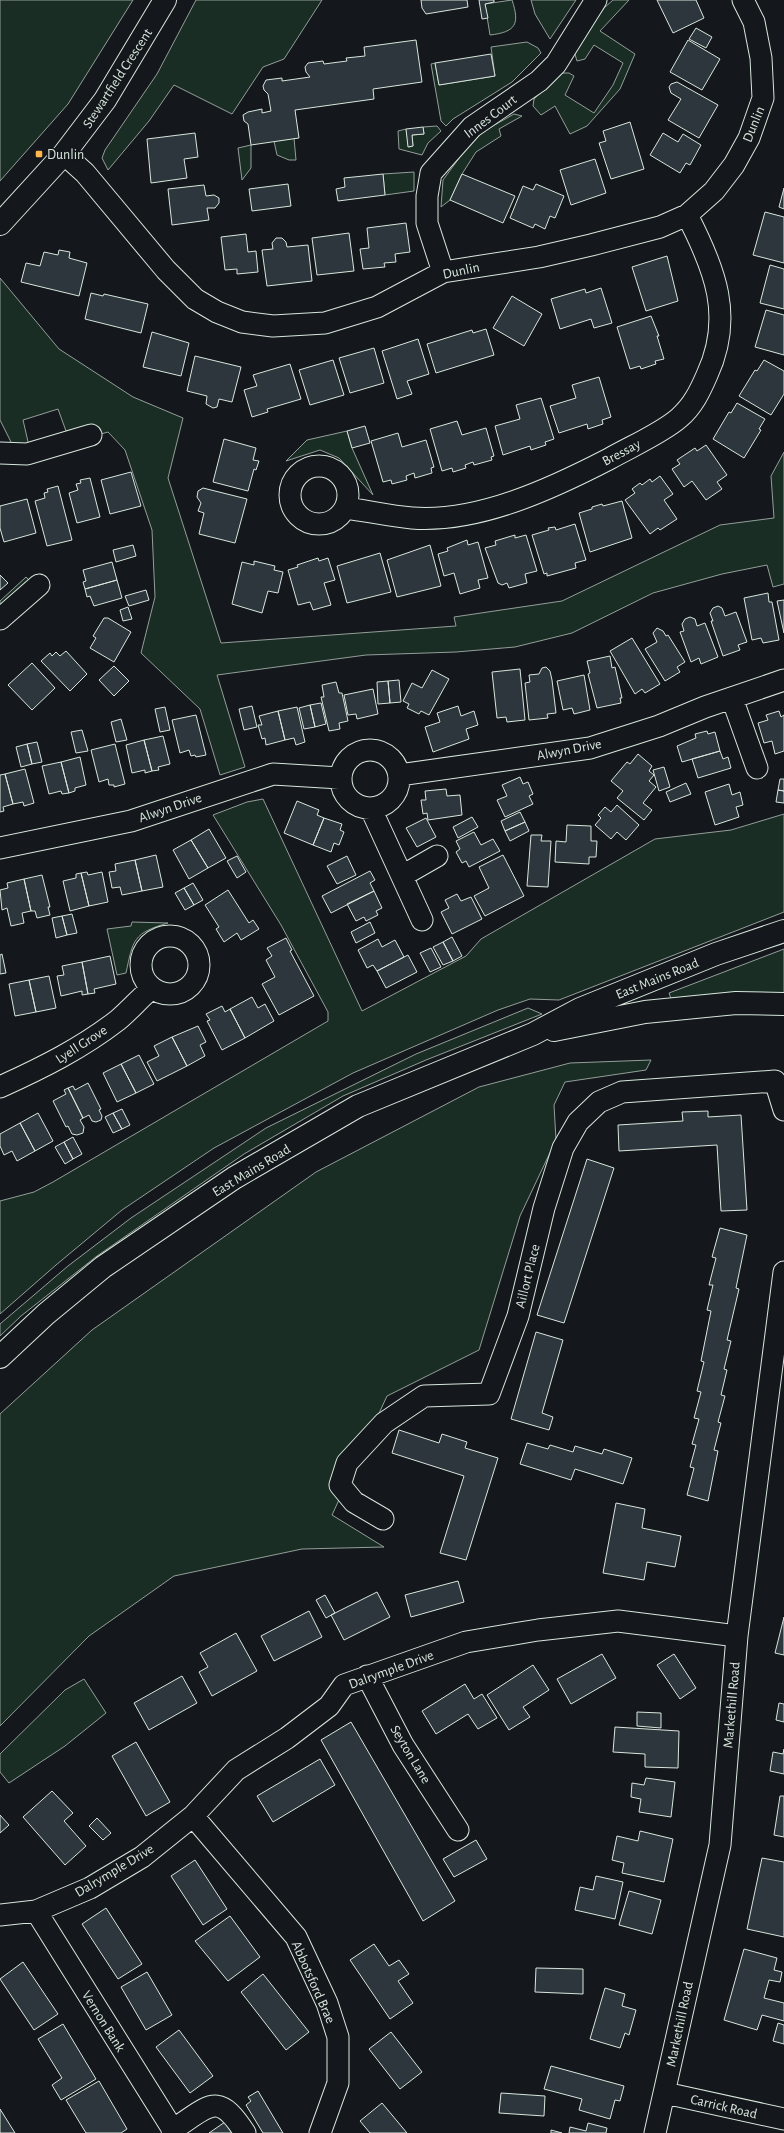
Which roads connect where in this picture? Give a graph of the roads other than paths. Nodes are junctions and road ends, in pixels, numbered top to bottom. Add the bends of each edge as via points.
1 (165, 0) edge
2 (596, 0) edge
3 (743, 0) edge
4 (64, 154) junction
5 (687, 215) junction
6 (0, 224) edge
7 (443, 272) junction
8 (91, 435) dead end
9 (0, 453) edge
10 (346, 508) dead end
11 (39, 585) dead end
12 (0, 619) edge
13 (784, 680) edge
14 (732, 698) junction
15 (757, 768) dead end
16 (399, 775) junction
17 (340, 778) junction
18 (371, 809) junction
19 (0, 848) edge
20 (437, 856) dead end
21 (402, 876) junction
22 (422, 920) dead end
23 (784, 930) edge
24 (152, 988) dead end
25 (784, 1004) edge
26 (533, 1034) junction
27 (0, 1087) edge
28 (784, 1110) edge
29 (784, 1272) edge
30 (0, 1357) edge
31 (383, 1519) dead end
32 (737, 1636) junction
33 (367, 1676) junction
34 (193, 1816) junction
35 (458, 1830) dead end
36 (36, 1911) junction
37 (0, 1915) edge
38 (665, 2093) junction
39 (784, 2119) edge
40 (174, 2131) edge
41 (245, 2133) edge
42 (320, 2133) edge
43 (655, 2133) edge

1 - 4 main road, Stewartfield Crescent via 105,100
2 - 7 street, Innes Court via 556,64 539,81 472,127 431,173 426,196 427,223
3 - 5 street, Dunlin via 754,22 761,58 763,98 749,138 734,165 714,190
4 - 6 main road, Stewartfield Crescent
4 - 7 street, Dunlin via 85,173 166,270 195,298 217,312 242,322 273,326 325,323 377,307
5 - 7 street, Dunlin via 660,227 591,245 539,257
5 - 10 street, Bressay via 699,237 719,290 721,325 716,356 698,396 678,419 571,479 486,510 450,516 412,518
8 - 9 street via 26,454
11 - 12 street
13 - 14 street, Alwyn Drive
14 - 15 street
14 - 16 street, Alwyn Drive via 659,726 590,748
16 - 17 street via 394,762 382,752 368,749 355,754 344,764
16 - 18 street via 400,783 393,798 386,804
17 - 18 street via 349,800 359,807
17 - 19 street, Alwyn Drive via 273,774 131,821
18 - 21 street
20 - 21 street
21 - 22 street
23 - 26 main road, East Mains Road via 716,954 580,1009
24 - 27 street, Lyell Grove via 119,1019 88,1041 47,1066
25 - 26 main road, East Mains Road via 736,1003 645,1012
26 - 30 main road, East Mains Road via 358,1106 234,1178 103,1267 46,1314
28 - 31 street, Aillort Place via 775,1082 622,1092 599,1102 578,1122 563,1148 544,1208 518,1316 489,1394 424,1396 384,1422 347,1463 340,1485 354,1502
29 - 32 street, Markethill Road
32 - 33 street, Dalrymple Drive via 618,1621 538,1630 466,1642
32 - 38 street, Markethill Road via 720,1845
33 - 34 street, Dalrymple Drive via 344,1685 329,1706 287,1738 236,1770
33 - 35 street, Seyton Lane via 403,1745
34 - 36 street, Dalrymple Drive via 137,1860 90,1888
34 - 42 street, Abbotsford Brae via 296,1938 327,2003 338,2037 338,2083
36 - 37 street, Dalrymple Drive
36 - 40 street, Vernon Bank
38 - 39 street, Carrick Road
38 - 43 street, Markethill Road
40 - 41 street, Vernon Bank via 212,2105 223,2107 233,2115

